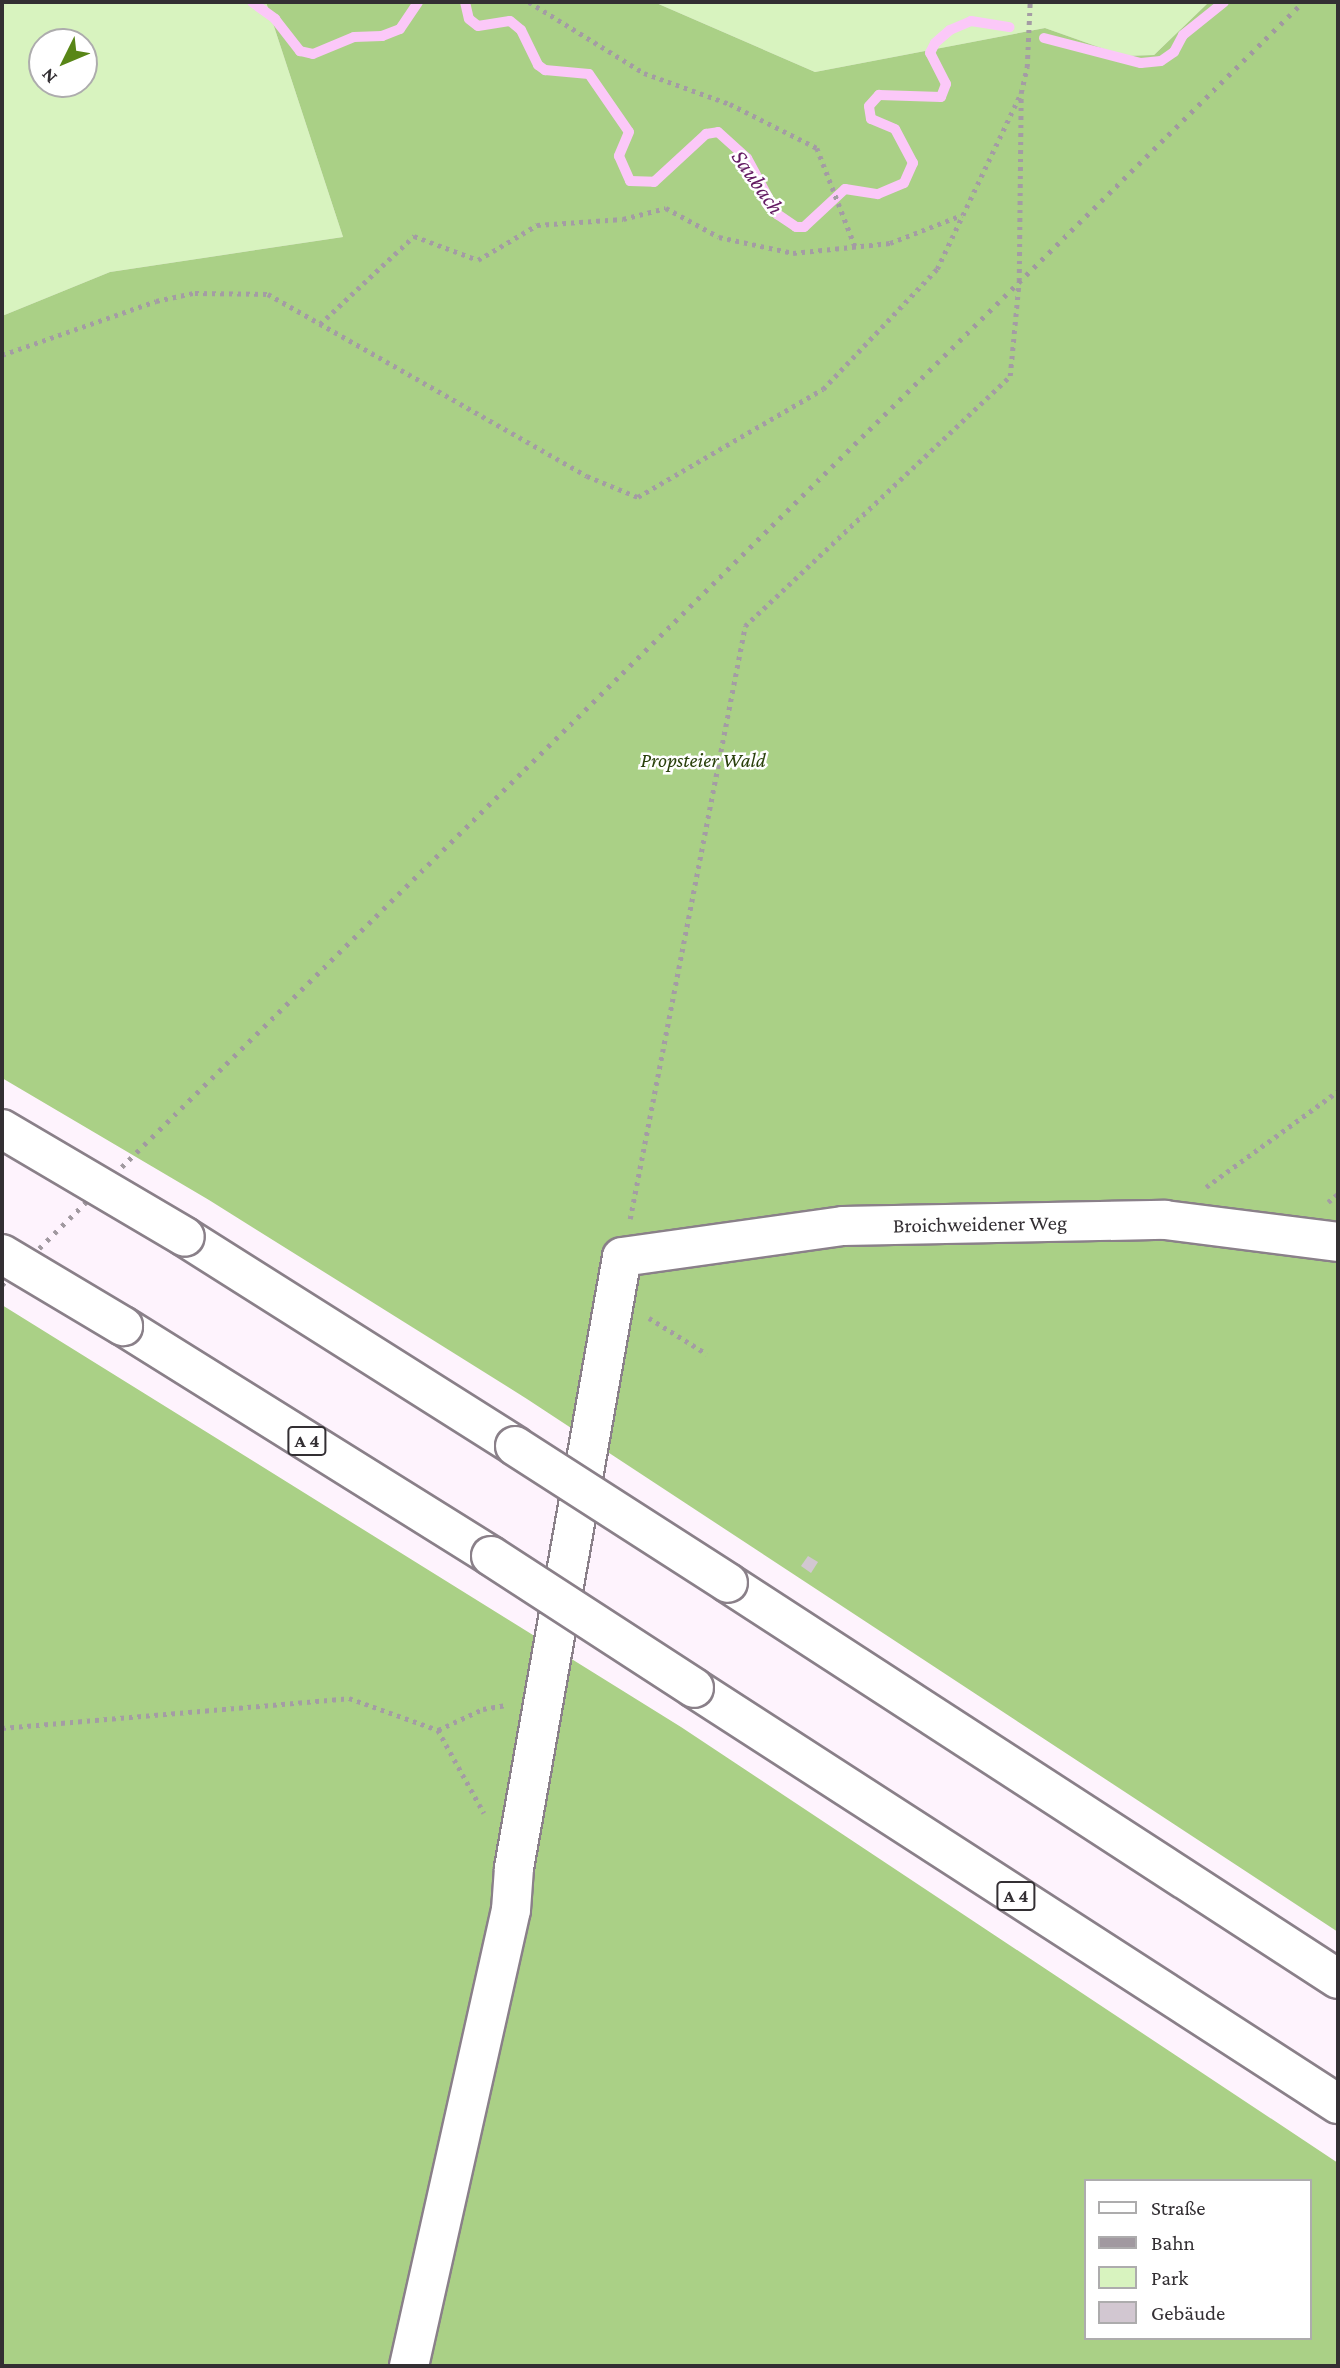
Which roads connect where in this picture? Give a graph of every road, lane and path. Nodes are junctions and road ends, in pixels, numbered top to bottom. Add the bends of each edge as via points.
1 (529, 2) edge
2 (1030, 2) edge
3 (1021, 93) junction
4 (963, 214) junction
5 (855, 246) junction
6 (320, 324) junction
7 (2, 355) edge
8 (1338, 1091) edge
9 (2, 1129) edge
10 (1165, 1220) junction
11 (1338, 1242) edge
12 (2, 1254) edge
13 (622, 1257) junction
14 (615, 1297) junction
15 (707, 1354) dead end
16 (544, 1699) junction
17 (2, 1728) edge
18 (438, 1730) junction
19 (514, 1868) junction
20 (1338, 1979) edge
21 (1338, 2104) edge
22 (409, 2366) edge

1 - 5 path via 644,72 730,104 817,148
2 - 3 path
3 - 4 path
3 - 13 path via 1020,281 1010,376 745,626
4 - 5 path via 890,243
4 - 6 path via 937,269 823,389 638,497 587,476
5 - 6 path via 793,253 719,237 666,208 623,219 537,225 478,260 414,236
6 - 7 path via 268,293 194,293 156,300
8 - 10 path
9 - 20 main road, bridge via 185,1237 515,1446
10 - 11 main road, Broichweidener Weg
10 - 13 main road, Broichweidener Weg via 843,1226
12 - 21 main road, A 4, bridge via 491,1556
13 - 14 main road
14 - 15 path
14 - 16 main road
16 - 18 path via 483,1709
16 - 19 main road
17 - 18 path via 349,1698
18 - 19 path
19 - 22 main road via 511,1910

